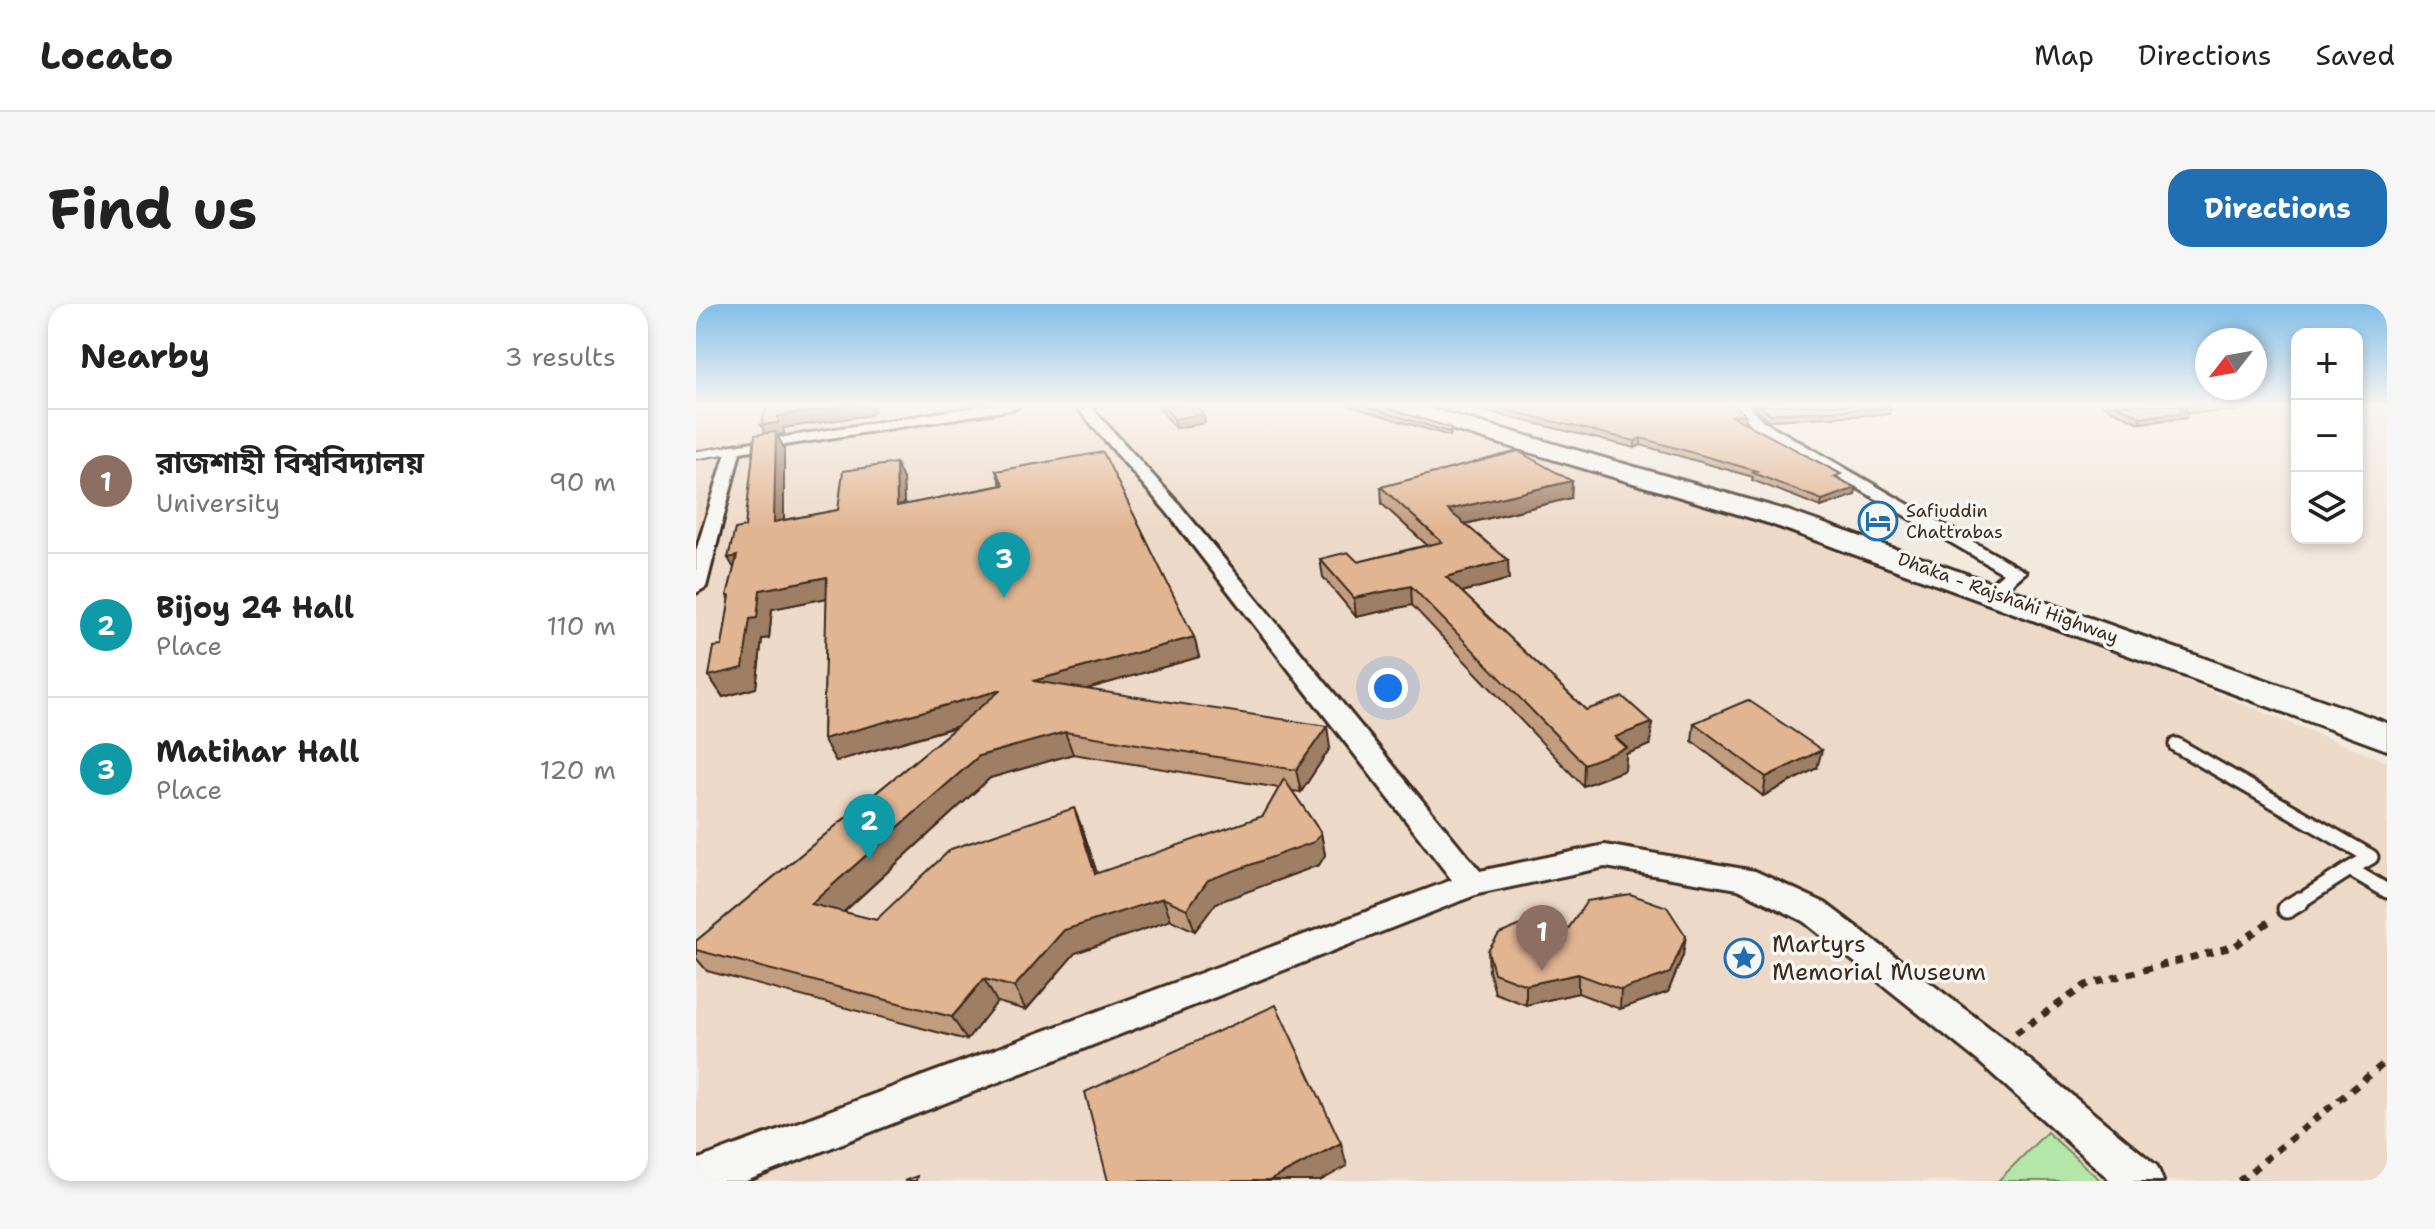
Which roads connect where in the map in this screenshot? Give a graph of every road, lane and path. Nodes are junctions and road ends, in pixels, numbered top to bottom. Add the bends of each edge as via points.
1 (751, 446) edge
2 (1118, 446) edge
3 (1535, 446) edge
4 (1583, 446) edge
5 (1796, 446) edge
6 (738, 448) junction
7 (696, 455) edge
8 (2000, 585) junction
9 (696, 587) edge
10 (2387, 712) edge
11 (2387, 737) edge
12 (2176, 745) dead end
13 (2350, 869) junction
14 (1473, 884) junction
15 (2387, 891) edge
16 (2287, 909) joint
17 (1991, 1050) junction
18 (2387, 1061) edge
19 (696, 1180) edge
20 (2142, 1181) edge
21 (2239, 1181) edge

1 - 6 street
2 - 14 street
3 - 8 highway, Dhaka - Rajshahi Highway
4 - 8 highway, Dhaka - Rajshahi Highway via 1743,490
5 - 8 street via 2016,572
6 - 7 lane
6 - 9 street
8 - 10 highway, Dhaka - Rajshahi Highway
8 - 11 highway, Dhaka - Rajshahi Highway
12 - 13 lane via 2371,857
13 - 15 lane
13 - 16 lane
14 - 17 street via 1605,856 1744,879 1814,912
14 - 19 street
16 - 17 path via 2235,946 2086,985
17 - 20 street
18 - 21 path

